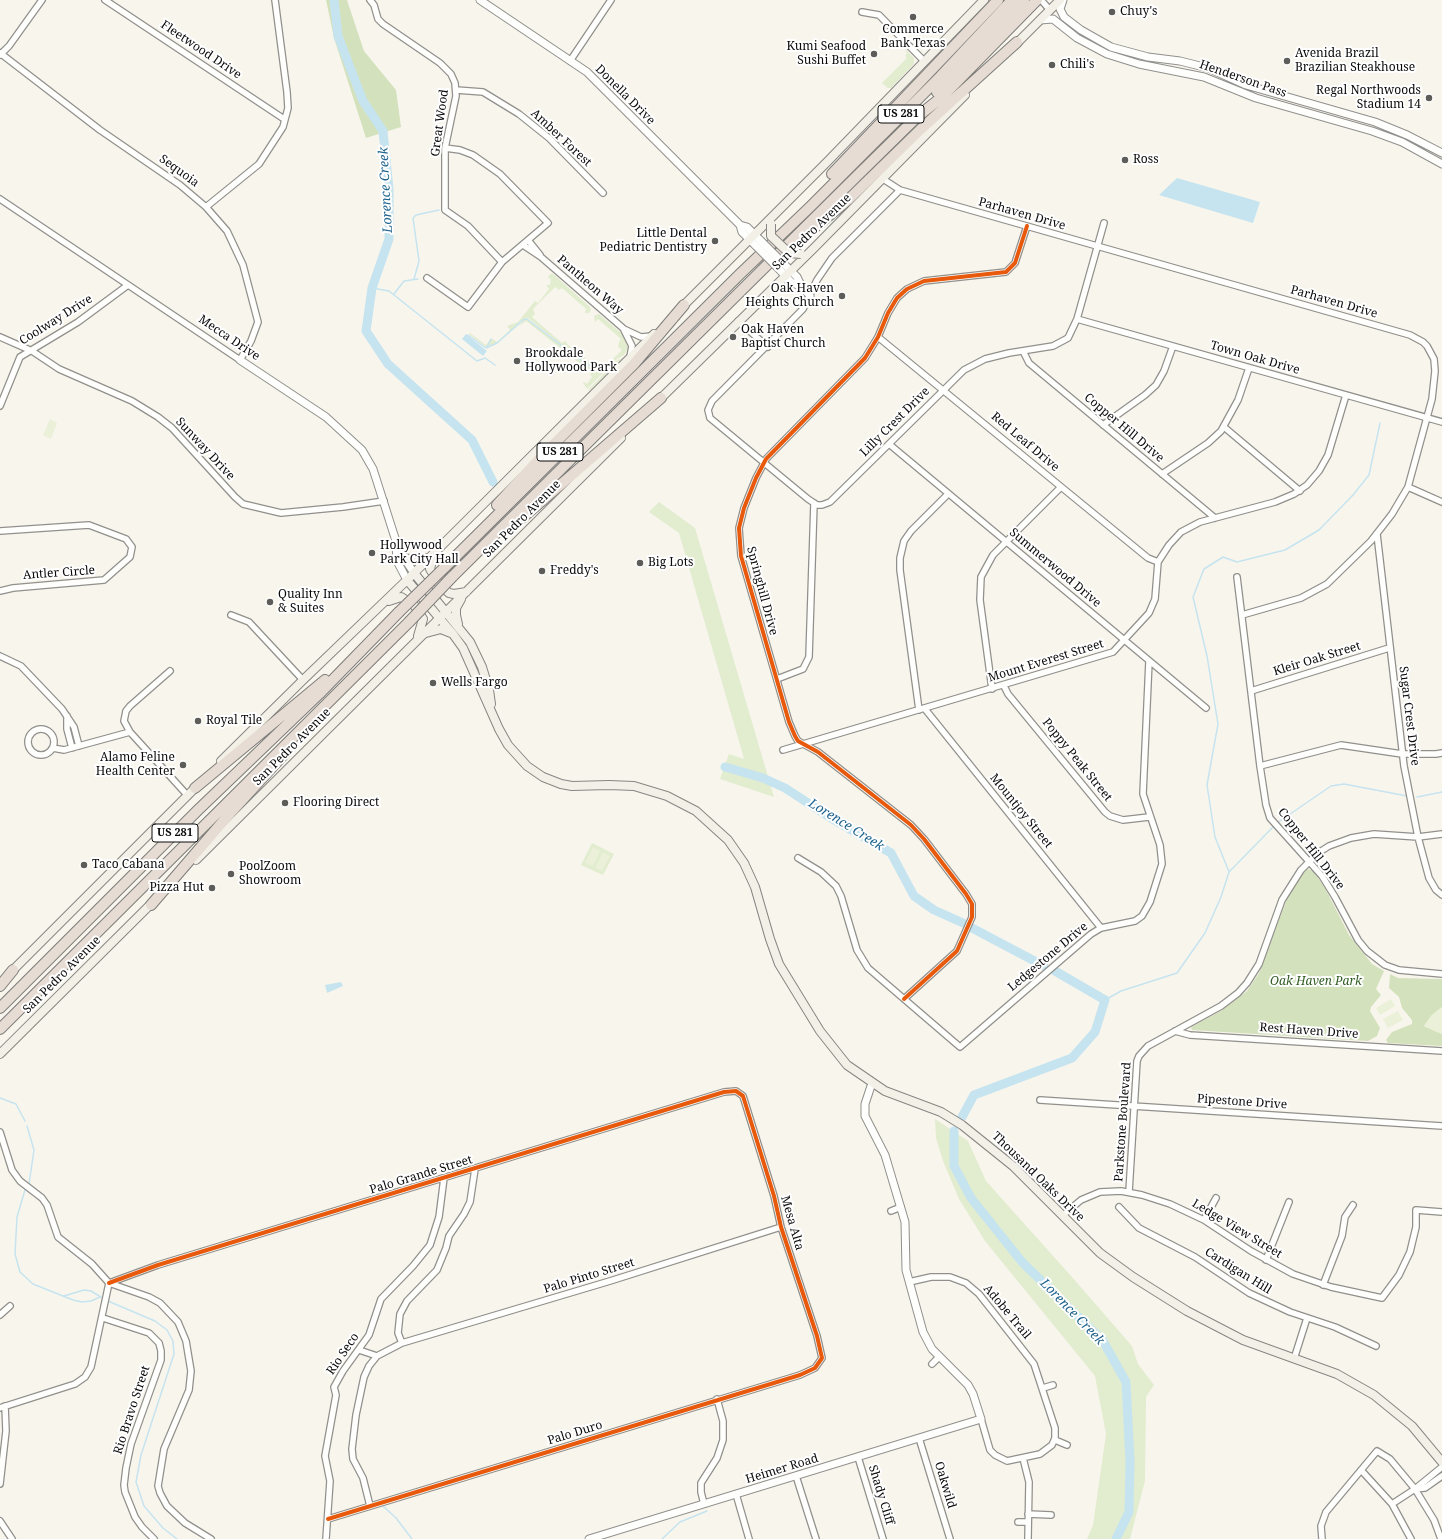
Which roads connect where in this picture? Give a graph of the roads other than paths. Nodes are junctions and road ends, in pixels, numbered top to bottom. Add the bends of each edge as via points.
1 (42, 0) edge
2 (105, 0) edge
3 (275, 0) edge
4 (480, 0) edge
5 (611, 0) edge
6 (984, 0) edge
7 (998, 0) edge
8 (1012, 0) edge
9 (1024, 0) edge
10 (1061, 0) edge
11 (373, 2) edge
12 (1043, 3) edge
13 (862, 12) dead end
14 (1040, 20) junction
15 (1017, 42) junction
16 (1130, 53) junction
17 (0, 54) edge
18 (570, 61) junction
19 (924, 61) junction
20 (1128, 61) junction
21 (456, 90) junction
22 (1310, 103) junction
23 (1308, 112) junction
24 (917, 117) junction
25 (284, 119) junction
26 (1393, 129) junction
27 (1390, 137) junction
28 (446, 148) junction
29 (1442, 153) edge
30 (1442, 164) edge
31 (883, 179) junction
32 (900, 190) junction
33 (603, 193) dead end
34 (0, 199) edge
35 (206, 208) junction
36 (778, 211) junction
37 (1104, 223) dead end
38 (1027, 226) junction
39 (752, 237) junction
40 (795, 238) junction
41 (528, 240) junction
42 (523, 245) junction
43 (1096, 247) junction
44 (813, 249) junction
45 (541, 257) junction
46 (502, 262) junction
47 (788, 273) junction
48 (740, 274) junction
49 (427, 278) dead end
50 (128, 285) junction
51 (810, 296) junction
52 (684, 305) junction
53 (1077, 319) junction
54 (738, 320) junction
55 (624, 329) junction
56 (652, 336) junction
57 (878, 336) junction
58 (0, 337) edge
59 (768, 346) junction
60 (1173, 346) junction
61 (32, 351) junction
62 (1023, 351) junction
63 (629, 359) junction
64 (240, 360) junction
65 (1249, 368) junction
66 (943, 389) junction
67 (1346, 395) junction
68 (661, 398) junction
69 (0, 406) edge
70 (1427, 418) junction
71 (1442, 422) edge
72 (1103, 425) junction
73 (1224, 427) junction
74 (889, 444) junction
75 (764, 463) junction
76 (1162, 474) junction
77 (1061, 487) junction
78 (1408, 487) junction
79 (1300, 491) junction
80 (948, 494) junction
81 (384, 501) junction
82 (1442, 502) edge
83 (814, 503) junction
84 (1215, 518) junction
85 (0, 531) edge
86 (1377, 534) junction
87 (395, 538) junction
88 (1006, 542) junction
89 (435, 551) junction
90 (404, 558) junction
91 (429, 558) junction
92 (453, 558) junction
93 (1158, 562) junction
94 (414, 573) junction
95 (452, 577) junction
96 (1237, 577) dead end
97 (407, 580) junction
98 (0, 591) edge
99 (466, 592) junction
100 (382, 605) junction
101 (446, 611) junction
102 (231, 615) dead end
103 (1242, 615) junction
104 (439, 617) junction
105 (456, 631) junction
106 (419, 637) junction
107 (1124, 640) junction
108 (1390, 648) junction
109 (0, 656) edge
110 (352, 659) junction
111 (1149, 661) junction
112 (170, 671) dead end
113 (777, 679) junction
114 (303, 680) junction
115 (1004, 686) junction
116 (992, 689) junction
117 (339, 690) junction
118 (1251, 691) junction
119 (1206, 708) dead end
120 (922, 709) junction
121 (66, 716) junction
122 (130, 732) junction
123 (803, 744) junction
124 (79, 746) junction
125 (53, 748) junction
126 (72, 748) junction
127 (782, 750) dead end
128 (1442, 753) edge
129 (1402, 754) junction
130 (1260, 766) junction
131 (195, 788) junction
132 (188, 796) junction
133 (1149, 817) junction
134 (1442, 834) edge
135 (1418, 836) junction
136 (798, 858) dead end
137 (1310, 862) junction
138 (1442, 896) edge
139 (151, 904) junction
140 (1101, 928) junction
141 (13, 970) junction
142 (1442, 974) edge
143 (0, 982) edge
144 (0, 986) edge
145 (904, 999) junction
146 (0, 1008) edge
147 (0, 1029) edge
148 (1175, 1031) junction
149 (1442, 1051) edge
150 (0, 1054) edge
151 (872, 1083) junction
152 (740, 1094) joint
153 (1040, 1100) dead end
154 (1134, 1107) junction
155 (1442, 1126) edge
156 (0, 1132) edge
157 (475, 1169) junction
158 (444, 1178) junction
159 (1129, 1192) junction
160 (1216, 1198) dead end
161 (1289, 1202) dead end
162 (1353, 1205) dead end
163 (901, 1207) junction
164 (1119, 1208) dead end
165 (891, 1211) dead end
166 (1442, 1212) edge
167 (1062, 1216) junction
168 (1204, 1220) junction
169 (781, 1227) junction
170 (1266, 1260) junction
171 (909, 1282) junction
172 (109, 1283) junction
173 (1323, 1285) junction
174 (10, 1306) dead end
175 (0, 1315) edge
176 (103, 1318) junction
177 (1307, 1318) junction
178 (402, 1343) junction
179 (1376, 1346) dead end
180 (359, 1350) junction
181 (377, 1356) junction
182 (939, 1356) junction
183 (822, 1358) joint
184 (1294, 1359) junction
185 (932, 1364) dead end
186 (1053, 1385) dead end
187 (1042, 1388) junction
188 (717, 1400) junction
189 (3, 1407) edge
190 (981, 1420) junction
191 (919, 1438) junction
192 (1055, 1440) junction
193 (1067, 1445) dead end
194 (858, 1457) junction
195 (1024, 1458) junction
196 (1442, 1462) edge
197 (1442, 1467) edge
198 (1361, 1470) junction
199 (796, 1476) junction
200 (1442, 1476) edge
201 (0, 1484) edge
202 (1415, 1489) junction
203 (736, 1494) junction
204 (704, 1504) junction
205 (1392, 1504) junction
206 (370, 1506) junction
207 (1028, 1514) junction
208 (1051, 1514) dead end
209 (328, 1519) junction
210 (0, 1521) edge
211 (1018, 1522) dead end
212 (1028, 1522) junction
213 (12, 1539) edge
214 (154, 1539) edge
215 (211, 1539) edge
216 (326, 1539) edge
217 (588, 1539) edge
218 (749, 1539) edge
219 (816, 1539) edge
220 (883, 1539) edge
221 (950, 1539) edge
222 (1028, 1539) edge
223 (1322, 1539) edge
224 (1412, 1539) edge
225 (1441, 1539) edge

1 - 17 street
2 - 25 street, Fleetwood Drive
3 - 25 street via 287,92 288,108
4 - 18 street, Donella Drive
5 - 18 street
6 - 19 main road
7 - 48 highway via 785,223
8 - 48 highway, US 281 via 940,77
9 - 24 highway via 937,92
10 - 12 main road, San Pedro Avenue
10 - 16 street, Henderson Pass via 1060,9 1064,17 1081,30 1112,47
11 - 21 street, Great Wood via 378,19 388,29 445,67 455,83
12 - 14 main road, San Pedro Avenue
12 - 24 highway, US 281
13 - 19 street via 879,16
14 - 15 main road, San Pedro Avenue
14 - 20 street, Henderson Pass via 1054,19 1091,46
15 - 31 main road, San Pedro Avenue
15 - 40 highway via 915,134 848,200 809,232
16 - 20 street
16 - 22 street, Henderson Pass via 1194,64 1246,85
17 - 35 street, Sequoia via 100,130 180,185
18 - 39 street, Donella Drive via 587,72 740,225 742,232
19 - 36 main road
20 - 23 street, Henderson Pass via 1193,74 1256,98
21 - 28 street, Great Wood
21 - 33 street, Amber Forest via 482,92 519,114 549,138
22 - 23 street
22 - 26 street, Henderson Pass
23 - 27 street, Henderson Pass
24 - 40 highway, US 281
25 - 35 street via 283,127 259,164
26 - 27 street
26 - 29 street, Henderson Pass
27 - 30 street, Henderson Pass
28 - 41 street via 473,155 500,174 548,223
28 - 46 street, Great Wood via 445,210 468,226
31 - 32 street, Parhaven Drive
31 - 44 main road, San Pedro Avenue
32 - 38 street, Parhaven Drive
32 - 51 street via 832,258
34 - 50 street, Mecca Drive
35 - 64 street, Sequoia via 227,231 243,266 258,322
36 - 39 main road
36 - 44 main road, bridge via 770,224 771,236 789,253 801,254
37 - 43 street, Lilly Crest Drive
38 - 43 street, Parhaven Drive
38 - 57 street, Springhill Drive via 1015,263 1006,272 936,279 912,286 893,303
39 - 47 street, Donella Drive, bridge
39 - 52 main road
40 - 95 highway, US 281
41 - 42 street
41 - 45 street, Pantheon Way
42 - 45 street, Pantheon Way
42 - 46 street
43 - 53 street, Lilly Crest Drive
43 - 70 street, Parhaven Drive via 1417,338 1427,346 1434,359 1434,385
44 - 47 main road, San Pedro Avenue
45 - 55 street, Pantheon Way
46 - 49 street via 468,308
47 - 51 street, Donella Drive via 797,277
47 - 54 main road, San Pedro Avenue
48 - 92 highway, US 281
50 - 61 street, Coolway Drive via 78,322
50 - 64 street, Mecca Drive
51 - 59 street via 801,313
52 - 56 main road
52 - 92 highway via 634,364 545,453 481,522
53 - 60 street, Town Oak Drive
53 - 62 street, Lilly Crest Drive via 1068,338 1061,343
54 - 59 street
54 - 68 main road, San Pedro Avenue
55 - 56 street, Pantheon Way via 641,337
55 - 63 street, Pantheon Way via 632,346
56 - 63 main road
57 - 66 street, Red Leaf Drive
57 - 75 street, Springhill Drive via 865,358
58 - 61 street, Sunway Drive
59 - 75 street via 712,401 708,410 710,418
60 - 65 street, Town Oak Drive
60 - 72 street via 1156,384
61 - 69 street, Coolway Drive via 20,356
61 - 81 street, Sunway Drive via 59,369 132,401 158,417 172,428 243,504 281,513
62 - 66 street, Lilly Crest Drive via 977,363 964,370
62 - 72 street, Copper Hill Drive via 1029,364
63 - 89 main road
64 - 81 street, Mecca Drive via 326,417 351,438 374,470
65 - 67 street, Town Oak Drive
65 - 73 street via 1238,400
66 - 74 street, Lilly Crest Drive
66 - 77 street, Red Leaf Drive
67 - 70 street, Town Oak Drive
67 - 79 street, Mount Everest Street via 1328,455 1319,471
68 - 95 highway
68 - 99 main road, San Pedro Avenue
70 - 71 street, Town Oak Drive
70 - 78 street, Parhaven Drive
72 - 76 street, Copper Hill Drive
73 - 76 street via 1208,443
73 - 79 street
74 - 80 street, Summerwood Drive
74 - 83 street, Lilly Crest Drive via 830,502 822,505
75 - 83 street
75 - 113 street, Springhill Drive via 741,518 739,542
76 - 84 street, Copper Hill Drive
77 - 88 street
77 - 93 street, Red Leaf Drive via 1148,558
78 - 82 street
78 - 86 street, Parhaven Drive via 1400,503
79 - 84 street, Mount Everest Street via 1275,502
80 - 88 street, Summerwood Drive
80 - 120 street via 911,531 904,541 900,558
81 - 87 street, Mecca Drive
83 - 113 street via 809,657 803,669
84 - 93 street, Mount Everest Street via 1180,532
85 - 98 street, Antler Circle via 88,525 126,539 132,547 130,557 104,580
86 - 103 street, Parhaven Drive via 1336,578 1318,590 1301,598
86 - 108 street, Sugar Crest Drive
87 - 90 street, Mecca Drive
87 - 97 street, Mecca Drive via 397,561
88 - 107 street, Summerwood Drive
88 - 116 street via 993,555 986,567 980,588
89 - 91 main road
89 - 99 main road via 430,564 433,576 449,593
90 - 91 main road via 419,561
90 - 94 street, Mecca Drive
91 - 94 main road
92 - 110 highway, US 281, bridge
93 - 107 street, Mount Everest Street via 1150,613
94 - 97 main road
94 - 101 main road, Mecca Drive
95 - 117 highway, US 281, bridge
96 - 103 street, Copper Hill Drive
97 - 100 main road
97 - 104 main road, Thousand Oaks Drive
99 - 101 main road, San Pedro Avenue
99 - 105 main road via 456,608
100 - 106 main road via 401,597 414,605 423,620
100 - 114 main road
101 - 104 main road, San Pedro Avenue
101 - 105 main road, Thousand Oaks Drive
102 - 114 street via 249,622
103 - 118 street, Copper Hill Drive
104 - 105 main road, Thousand Oaks Drive
104 - 106 main road, San Pedro Avenue
105 - 106 main road via 433,630
105 - 151 main road, Thousand Oaks Drive via 470,642 482,667 492,711 505,740 518,758 543,777 572,786 620,785 652,791 681,802 716,827 737,852 755,887 779,964 820,1031 847,1065
106 - 139 main road, San Pedro Avenue
107 - 111 street, Summerwood Drive
107 - 115 street, Mount Everest Street via 1110,654
108 - 118 street, Kleir Oak Street
108 - 129 street, Sugar Crest Drive
109 - 121 street via 15,662 27,671
110 - 131 highway
110 - 146 highway, US 281
111 - 119 street, Summerwood Drive
111 - 133 street, Ledgestone Drive via 1143,790
112 - 122 street via 126,711 124,721
113 - 123 street, Springhill Drive via 791,729
114 - 131 main road
115 - 116 street, Mount Everest Street
115 - 133 street, Poppy Peak Street via 1105,812 1123,820
116 - 120 street, Mount Everest Street
117 - 139 highway via 304,734 232,811
117 - 147 highway, US 281
118 - 130 street, Copper Hill Drive
120 - 123 street, Mount Everest Street
120 - 140 street, Mountjoy Street
121 - 124 street via 74,727
121 - 126 street via 66,729
122 - 124 street
122 - 132 street
123 - 127 street, Mount Everest Street
123 - 145 street, Springhill Drive via 818,752 911,826 924,839 972,904 972,917 957,951
124 - 126 street
125 - 125 street via 54,739 45,730 36,730 30,736 30,748 35,754 46,754
125 - 126 street
128 - 129 street
129 - 130 street via 1341,744
129 - 135 street, Sugar Crest Drive
130 - 137 street, Copper Hill Drive via 1270,818
131 - 132 main road
132 - 141 main road
133 - 140 street, Ledgestone Drive via 1160,845 1162,859 1150,902 1142,916 1135,921
134 - 135 street, Parkstone Boulevard
135 - 137 street, Parkstone Boulevard via 1374,834 1351,838 1328,846
135 - 138 street, Sugar Crest Drive via 1432,884
136 - 145 street via 833,882 841,896 860,956 873,973
137 - 142 street, Copper Hill Drive via 1335,897 1358,940 1373,956 1385,965 1399,970
137 - 148 street, Parkstone Boulevard via 1295,877 1286,892 1259,964 1248,982 1221,1006
139 - 150 main road, San Pedro Avenue
140 - 145 street, Ledgestone Drive via 1051,967 960,1047
141 - 143 main road
141 - 144 highway
148 - 149 street, Rest Haven Drive via 1190,1035
148 - 154 street, Parkstone Boulevard via 1148,1046 1139,1056
151 - 163 street via 865,1104 865,1116 884,1152
151 - 167 main road, Thousand Oaks Drive via 962,1124 1013,1166
152 - 157 street, Palo Grande Street via 736,1091 724,1092
152 - 169 street, Mesa Alta via 744,1099 774,1196
153 - 154 street, Pipestone Drive
154 - 155 street, Pipestone Drive
154 - 159 street, Parkstone Boulevard
156 - 172 street via 12,1170 20,1181 47,1205 58,1237 92,1264
157 - 158 street, Palo Grande Street
157 - 178 street via 470,1202 449,1236 437,1270 407,1301 400,1314 398,1333
158 - 172 street, Palo Grande Street via 158,1265
158 - 180 street, Rio Seco via 441,1210 430,1245 381,1299 369,1335
159 - 167 street, Ledge View Street via 1107,1191 1093,1194 1075,1203
159 - 168 street, Ledge View Street via 1170,1204
160 - 168 street
161 - 170 street
162 - 173 street via 1345,1217 1342,1236
163 - 165 street
163 - 171 street via 906,1231 904,1259
164 - 177 street, Cardigan Hill via 1139,1228 1195,1257 1250,1293
166 - 173 street, Ledge View Street via 1416,1210 1416,1227 1410,1252 1399,1275 1382,1298
167 - 184 main road, Thousand Oaks Drive via 1100,1253 1186,1311 1243,1340
168 - 170 street, Ledge View Street
169 - 178 street, Palo Pinto Street
169 - 183 street, Mesa Alta
170 - 173 street, Ledge View Street
171 - 182 street via 923,1332
171 - 187 street, Adobe Trail via 945,1276 956,1278 971,1286 1030,1358
172 - 176 street via 103,1306
172 - 215 street via 160,1303 178,1322 186,1341 191,1371 189,1390 164,1449 158,1486 166,1506 185,1523
174 - 175 street
176 - 189 street via 91,1367 80,1382
176 - 214 street, Rio Bravo Street via 149,1333 161,1351 161,1360 129,1449 124,1485 135,1517
177 - 179 street, Cardigan Hill via 1335,1327
177 - 184 street
178 - 181 street
180 - 181 street
180 - 209 street, Rio Seco via 334,1387 336,1395 325,1456 330,1481
181 - 206 street via 367,1370 363,1383 352,1450
182 - 185 street
182 - 190 street via 968,1385
183 - 188 street, Palo Duro via 815,1368 804,1374
184 - 196 main road, Thousand Oaks Drive via 1336,1374 1374,1395 1412,1426
186 - 187 street
187 - 192 street, Adobe Trail via 1055,1428
188 - 204 street via 723,1421 723,1440 717,1458 702,1483
188 - 206 street, Palo Duro
189 - 201 street via 6,1431
190 - 191 street, Heimer Road
190 - 195 street via 994,1455 1007,1461
191 - 194 street, Heimer Road
191 - 221 street, Oakwild
192 - 193 street
192 - 195 street via 1047,1449
194 - 199 street, Heimer Road
194 - 220 street, Shady Cliff
195 - 207 street via 1029,1482
197 - 202 street
198 - 202 street via 1377,1451 1390,1459
198 - 205 street
198 - 223 street via 1326,1512
199 - 203 street, Heimer Road
199 - 219 street
200 - 202 street via 1425,1488
202 - 205 street
202 - 225 street via 1434,1520
203 - 204 street, Heimer Road
203 - 218 street
204 - 217 street, Heimer Road
205 - 224 street
206 - 209 street, Palo Duro
207 - 208 street
207 - 212 street
209 - 216 street, Rio Seco
210 - 213 street
211 - 212 street
212 - 222 street

